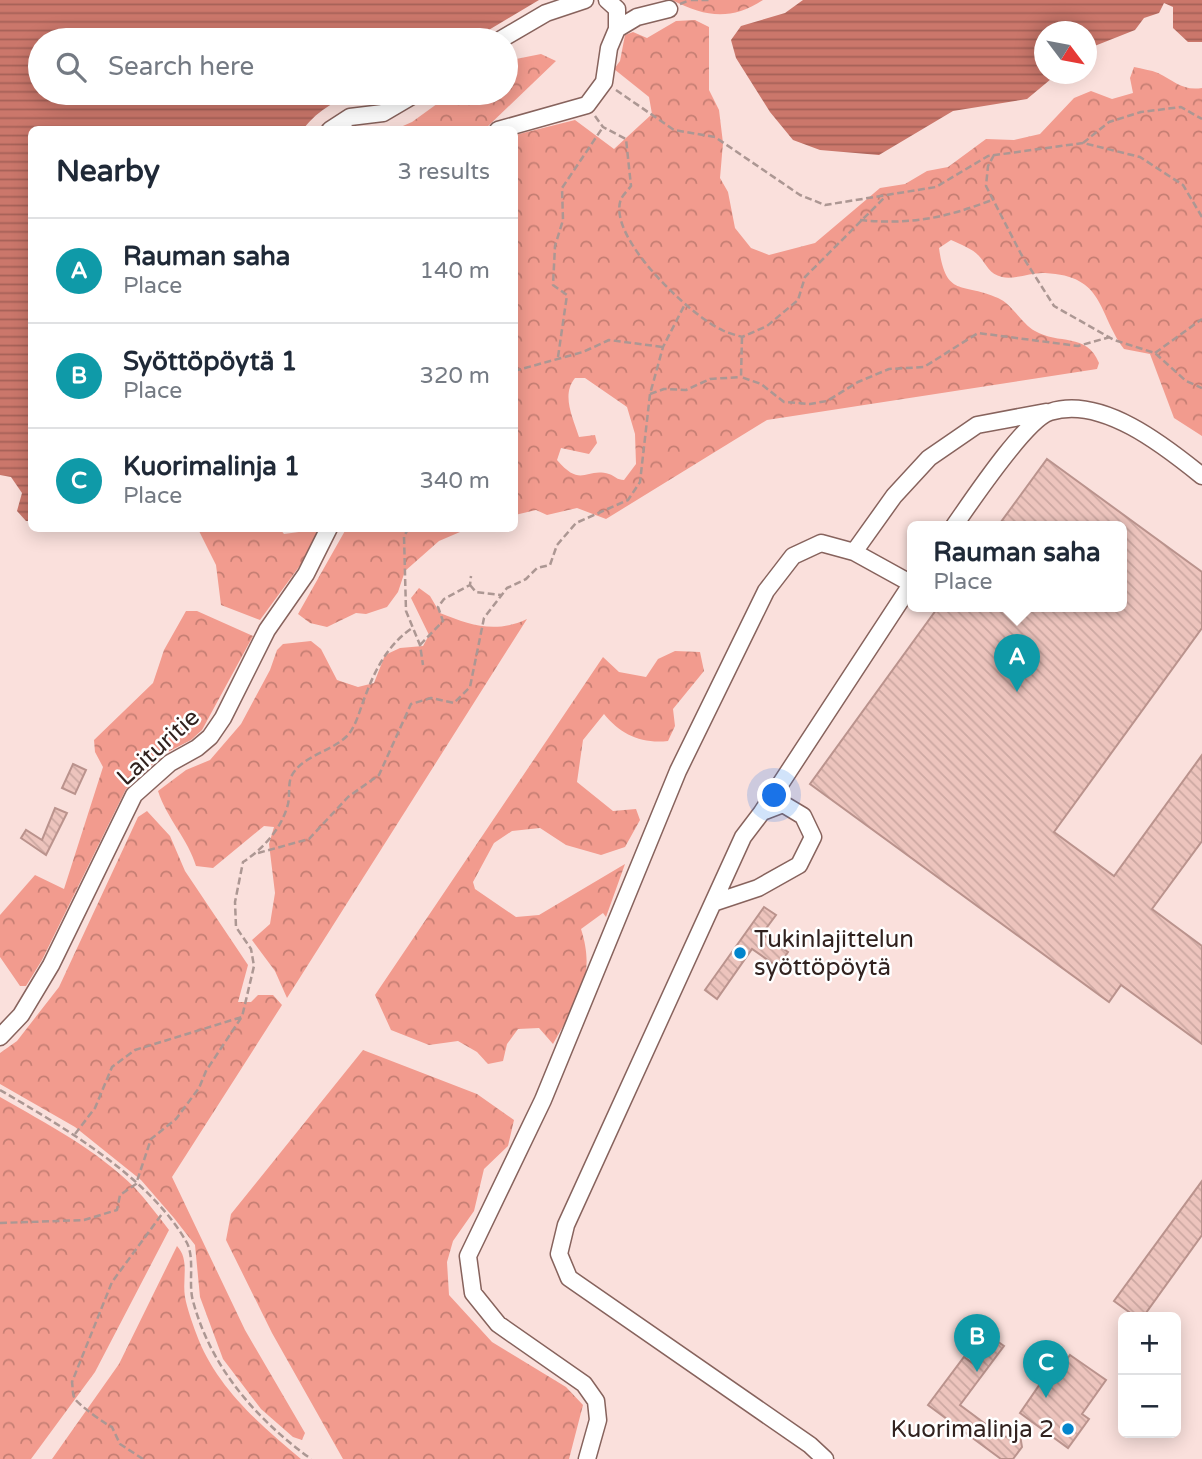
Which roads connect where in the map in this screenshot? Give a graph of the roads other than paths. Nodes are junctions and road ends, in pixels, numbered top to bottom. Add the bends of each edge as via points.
1 (585, 0) edge
2 (607, 0) edge
3 (669, 9) dead end
4 (518, 29) edge
5 (617, 29) junction
6 (397, 105) edge
7 (336, 126) edge
8 (512, 126) edge
9 (1048, 412) junction
10 (1202, 476) edge
11 (958, 521) edge
12 (327, 532) edge
13 (854, 552) junction
14 (907, 581) edge
15 (907, 592) edge
16 (762, 812) junction
17 (713, 903) junction
18 (0, 1037) edge
19 (587, 1459) edge
20 (825, 1459) edge

1 - 4 street via 546,13
2 - 5 street via 617,9
3 - 5 street via 637,17
5 - 8 street via 604,82 587,105
6 - 7 street via 383,113 350,117
9 - 10 street via 1080,408 1126,424 1163,445
9 - 11 street via 1010,447
9 - 13 street via 977,425 929,458 894,496
12 - 18 street, Laituritie via 210,737 170,763 134,795 51,965 22,1015
13 - 14 street
13 - 19 street via 821,543 793,556 766,591 678,771 543,1100 468,1256 473,1293 498,1324 584,1384 596,1401 598,1420
15 - 16 street
16 - 17 street via 743,837
16 - 17 street via 783,804 803,816 813,836 799,865 758,888
17 - 20 street via 566,1225 559,1254 569,1278

